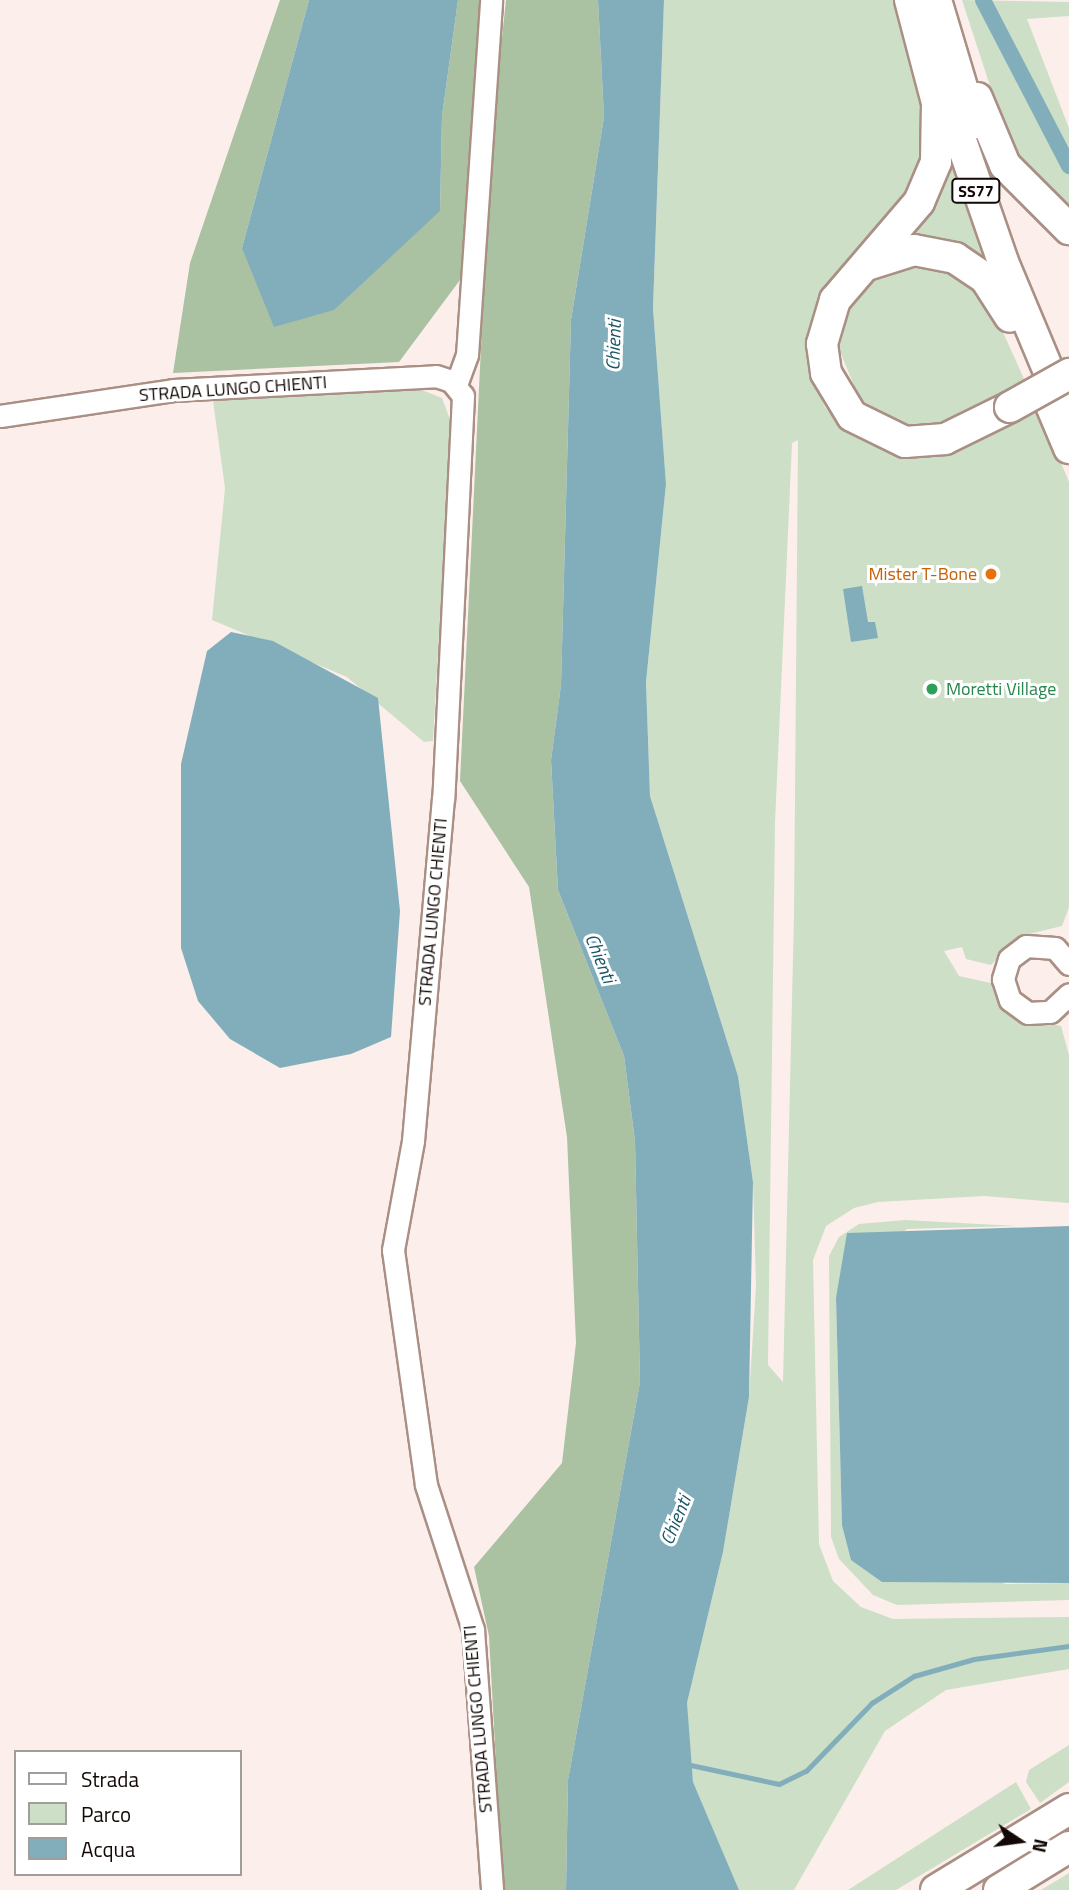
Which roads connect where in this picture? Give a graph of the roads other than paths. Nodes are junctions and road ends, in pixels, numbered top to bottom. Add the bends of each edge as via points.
1 (491, 0) edge
2 (910, 0) edge
3 (919, 0) edge
4 (936, 0) edge
5 (948, 0) edge
6 (1069, 229) edge
7 (858, 272) junction
8 (1069, 373) edge
9 (456, 385) junction
10 (0, 416) edge
11 (1069, 420) edge
12 (1069, 448) edge
13 (1069, 964) edge
14 (1069, 994) edge
15 (1069, 1810) edge
16 (1069, 1847) edge
17 (492, 1890) edge
18 (936, 1890) edge
19 (999, 1890) edge

1 - 9 street via 467,355
2 - 7 highway via 937,103 936,162 919,202
3 - 11 highway, SS77 via 975,189
4 - 8 highway, SS77 via 968,112
5 - 6 highway via 970,79 1005,165
7 - 8 highway, bridge via 835,300 822,344 830,384 852,416 882,436 927,442 1010,407
7 - 12 highway via 914,250 949,256 977,271 1006,309
9 - 10 street, STRADA LUNGO CHIENTI via 436,376 173,390
9 - 17 street, STRADA LUNGO CHIENTI via 465,408 443,798 413,1141 393,1250 426,1485 473,1630
13 - 14 street via 1055,948 1026,946 1009,959 1003,979 1010,1000 1028,1013 1050,1012
15 - 18 highway
16 - 19 highway

